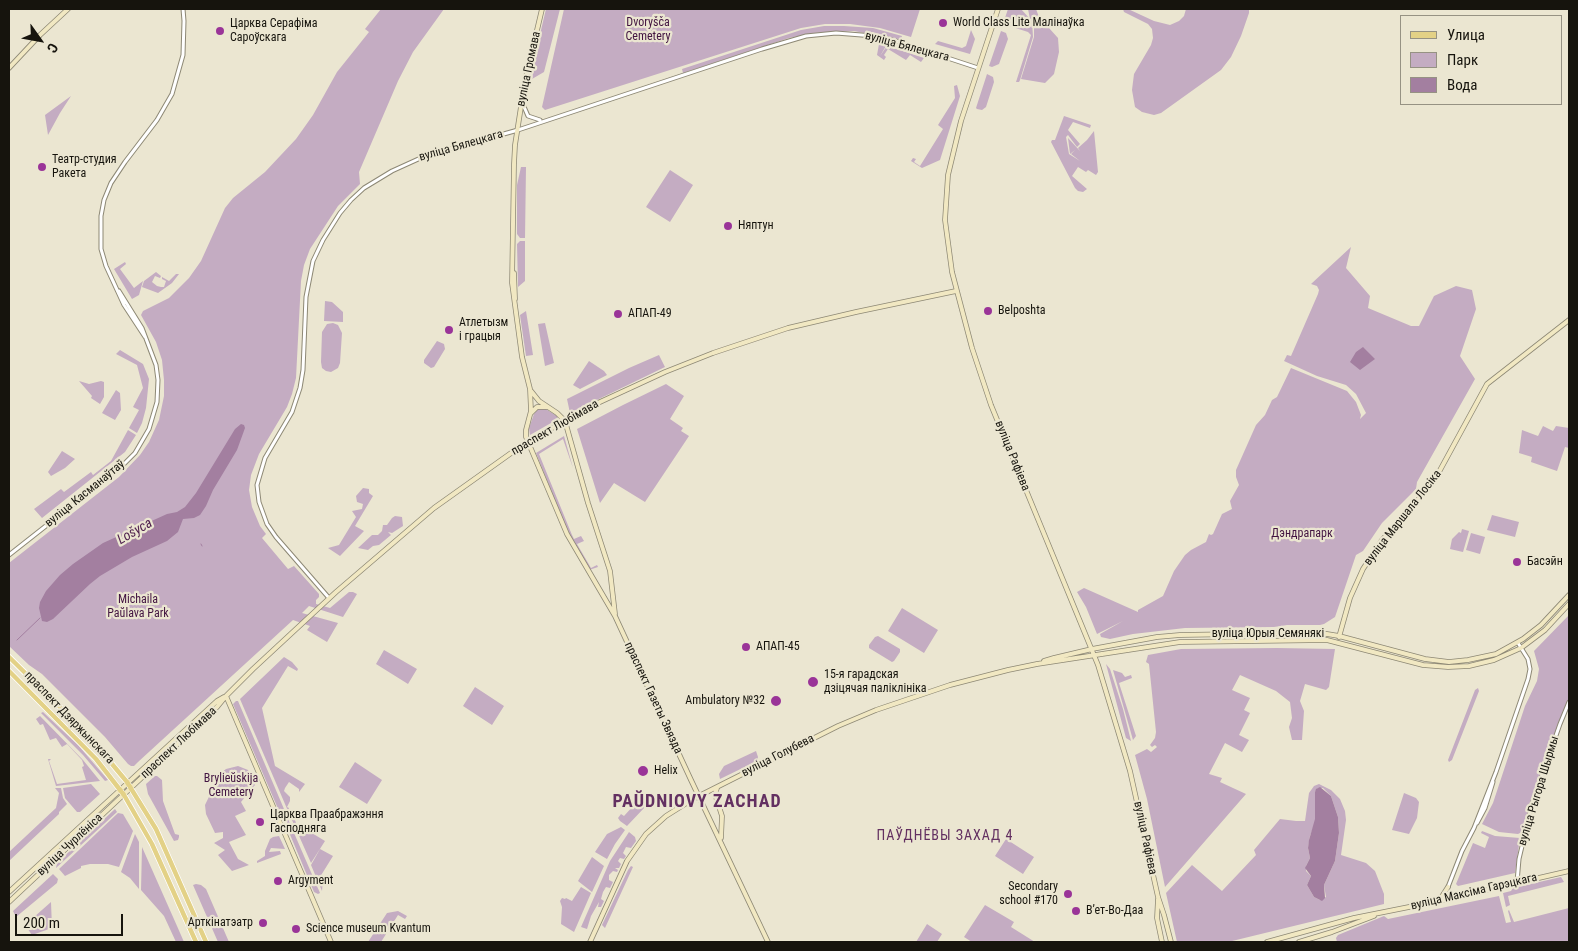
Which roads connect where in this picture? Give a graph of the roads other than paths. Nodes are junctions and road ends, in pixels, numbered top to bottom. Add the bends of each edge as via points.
1 (68, 9) edge
2 (183, 9) edge
3 (542, 9) edge
4 (998, 9) edge
5 (9, 68) edge
6 (978, 68) junction
7 (522, 102) junction
8 (543, 121) junction
9 (518, 130) junction
10 (956, 291) junction
11 (1569, 320) edge
12 (530, 389) junction
13 (549, 408) junction
14 (531, 414) junction
15 (565, 421) junction
16 (528, 441) junction
17 (9, 555) edge
18 (600, 590) junction
19 (613, 590) junction
20 (1569, 595) edge
21 (330, 598) junction
22 (1569, 604) edge
23 (615, 616) junction
24 (1339, 636) junction
25 (1338, 642) junction
26 (1518, 643) junction
27 (1521, 648) junction
28 (1092, 649) junction
29 (1095, 656) junction
30 (9, 657) edge
31 (1037, 664) junction
32 (9, 671) edge
33 (226, 696) junction
34 (1569, 702) edge
35 (127, 782) junction
36 (721, 785) junction
37 (131, 788) junction
38 (119, 789) junction
39 (124, 795) junction
40 (698, 796) junction
41 (720, 840) junction
42 (1569, 871) edge
43 (1517, 882) junction
44 (1448, 887) junction
45 (9, 892) edge
46 (1457, 896) junction
47 (1158, 897) junction
48 (1439, 901) junction
49 (9, 902) edge
50 (1380, 913) junction
51 (1284, 940) edge
52 (196, 942) edge
53 (206, 942) edge
54 (331, 942) edge
55 (590, 942) edge
56 (768, 942) edge
57 (1162, 942) edge
58 (1171, 942) edge
59 (1267, 942) edge
60 (1299, 942) edge

1 - 5 main road
2 - 17 street, вуліца Касманаўтаў via 183,55 172,94 111,183 104,200 100,226 101,249 107,268 146,337 156,365 158,389 154,416 144,439 122,466
3 - 7 main road, вуліца Громава
4 - 6 main road, вуліца Рафіева
6 - 8 street, вуліца Бялецкага via 880,37 824,34 790,40
6 - 10 main road, вуліца Рафіева via 954,147 946,190 946,235
7 - 8 street via 528,116
7 - 9 main road, вуліца Громава
8 - 9 street, вуліца Бялецкага
9 - 12 main road, праспект Газеты Звязда via 514,164 512,283 522,357
9 - 21 street, вуліца Бялецкага via 425,156 380,178 351,200 317,250 307,289 300,388 292,412 262,465 257,491 263,516 271,531
10 - 15 main road, праспект Любімава via 775,332 668,370
10 - 28 main road, вуліца Рафіева via 991,405
11 - 24 main road, вуліца Маршала Лосіка via 1487,384 1433,484 1382,540 1363,569
12 - 13 main road
12 - 14 main road, праспект Газеты Звязда
13 - 14 main road via 537,407
13 - 15 main road
14 - 16 main road, праспект Газеты Звязда via 526,430
15 - 16 main road, праспект Любімава
15 - 19 main road, праспект Газеты Звязда
16 - 18 main road, праспект Газеты Звязда via 567,534
16 - 21 main road, праспект Любімава via 434,508
18 - 19 main road via 607,595
18 - 23 main road, праспект Газеты Звязда
19 - 23 main road, праспект Газеты Звязда
20 - 26 main road, вуліца Юрыя Семянякі via 1541,625
21 - 33 main road, праспект Любімава
22 - 27 main road, вуліца Юрыя Семянякі
23 - 40 main road, праспект Газеты Звязда
24 - 25 main road, вуліца Маршала Лосіка
24 - 26 main road, вуліца Юрыя Семянякі via 1415,658 1448,662 1486,657
24 - 28 main road, вуліца Юрыя Семянякі via 1318,633 1174,635
25 - 27 main road, вуліца Юрыя Семянякі via 1418,664 1448,667 1489,662
25 - 29 main road, вуліца Юрыя Семянякі via 1180,642
26 - 27 street
27 - 44 street via 1529,664 1528,679 1485,808 1463,848
28 - 29 main road, вуліца Рафіева
28 - 31 main road, вуліца Голубева
29 - 31 main road, вуліца Голубева
29 - 47 main road, вуліца Рафіева via 1130,771
30 - 35 main road, праспект Дзяржынскага via 87,734
31 - 36 main road, вуліца Голубева via 950,685 858,716
32 - 38 main road, праспект Дзяржынскага via 90,753
33 - 35 main road, праспект Любімава
33 - 37 main road, праспект Любімава
33 - 54 main road
34 - 43 street, вуліца Рыгора Шырмы via 1532,804 1520,851
35 - 37 main road, праспект Дзяржынскага
35 - 38 main road, вуліца Чурлёніса
36 - 40 main road, вуліца Голубева
36 - 41 main road via 714,794 722,816
37 - 39 main road, вуліца Чурлёніса
37 - 53 main road, праспект Дзяржынскага via 159,835
38 - 39 main road, праспект Дзяржынскага
38 - 45 main road, вуліца Чурлёніса
39 - 49 main road, вуліца Чурлёніса
39 - 52 main road, праспект Дзяржынскага via 152,844
40 - 41 main road, праспект Газеты Звязда
40 - 55 main road, вуліца Голубева via 666,816 642,839 627,861
41 - 56 main road, праспект Газеты Звязда
42 - 43 main road, вуліца Максіма Гарэцкага
43 - 46 main road, вуліца Максіма Гарэцкага
44 - 46 main road via 1450,893
44 - 48 main road
46 - 48 main road, вуліца Максіма Гарэцкага
47 - 57 main road, вуліца Рафіева via 1157,918
47 - 58 main road, вуліца Рафіева
48 - 50 main road, вуліца Максіма Гарэцкага
50 - 51 main road, вуліца Максіма Гарэцкага
50 - 60 main road, вуліца Максіма Гарэцкага
51 - 59 main road, вуліца Максіма Гарэцкага

